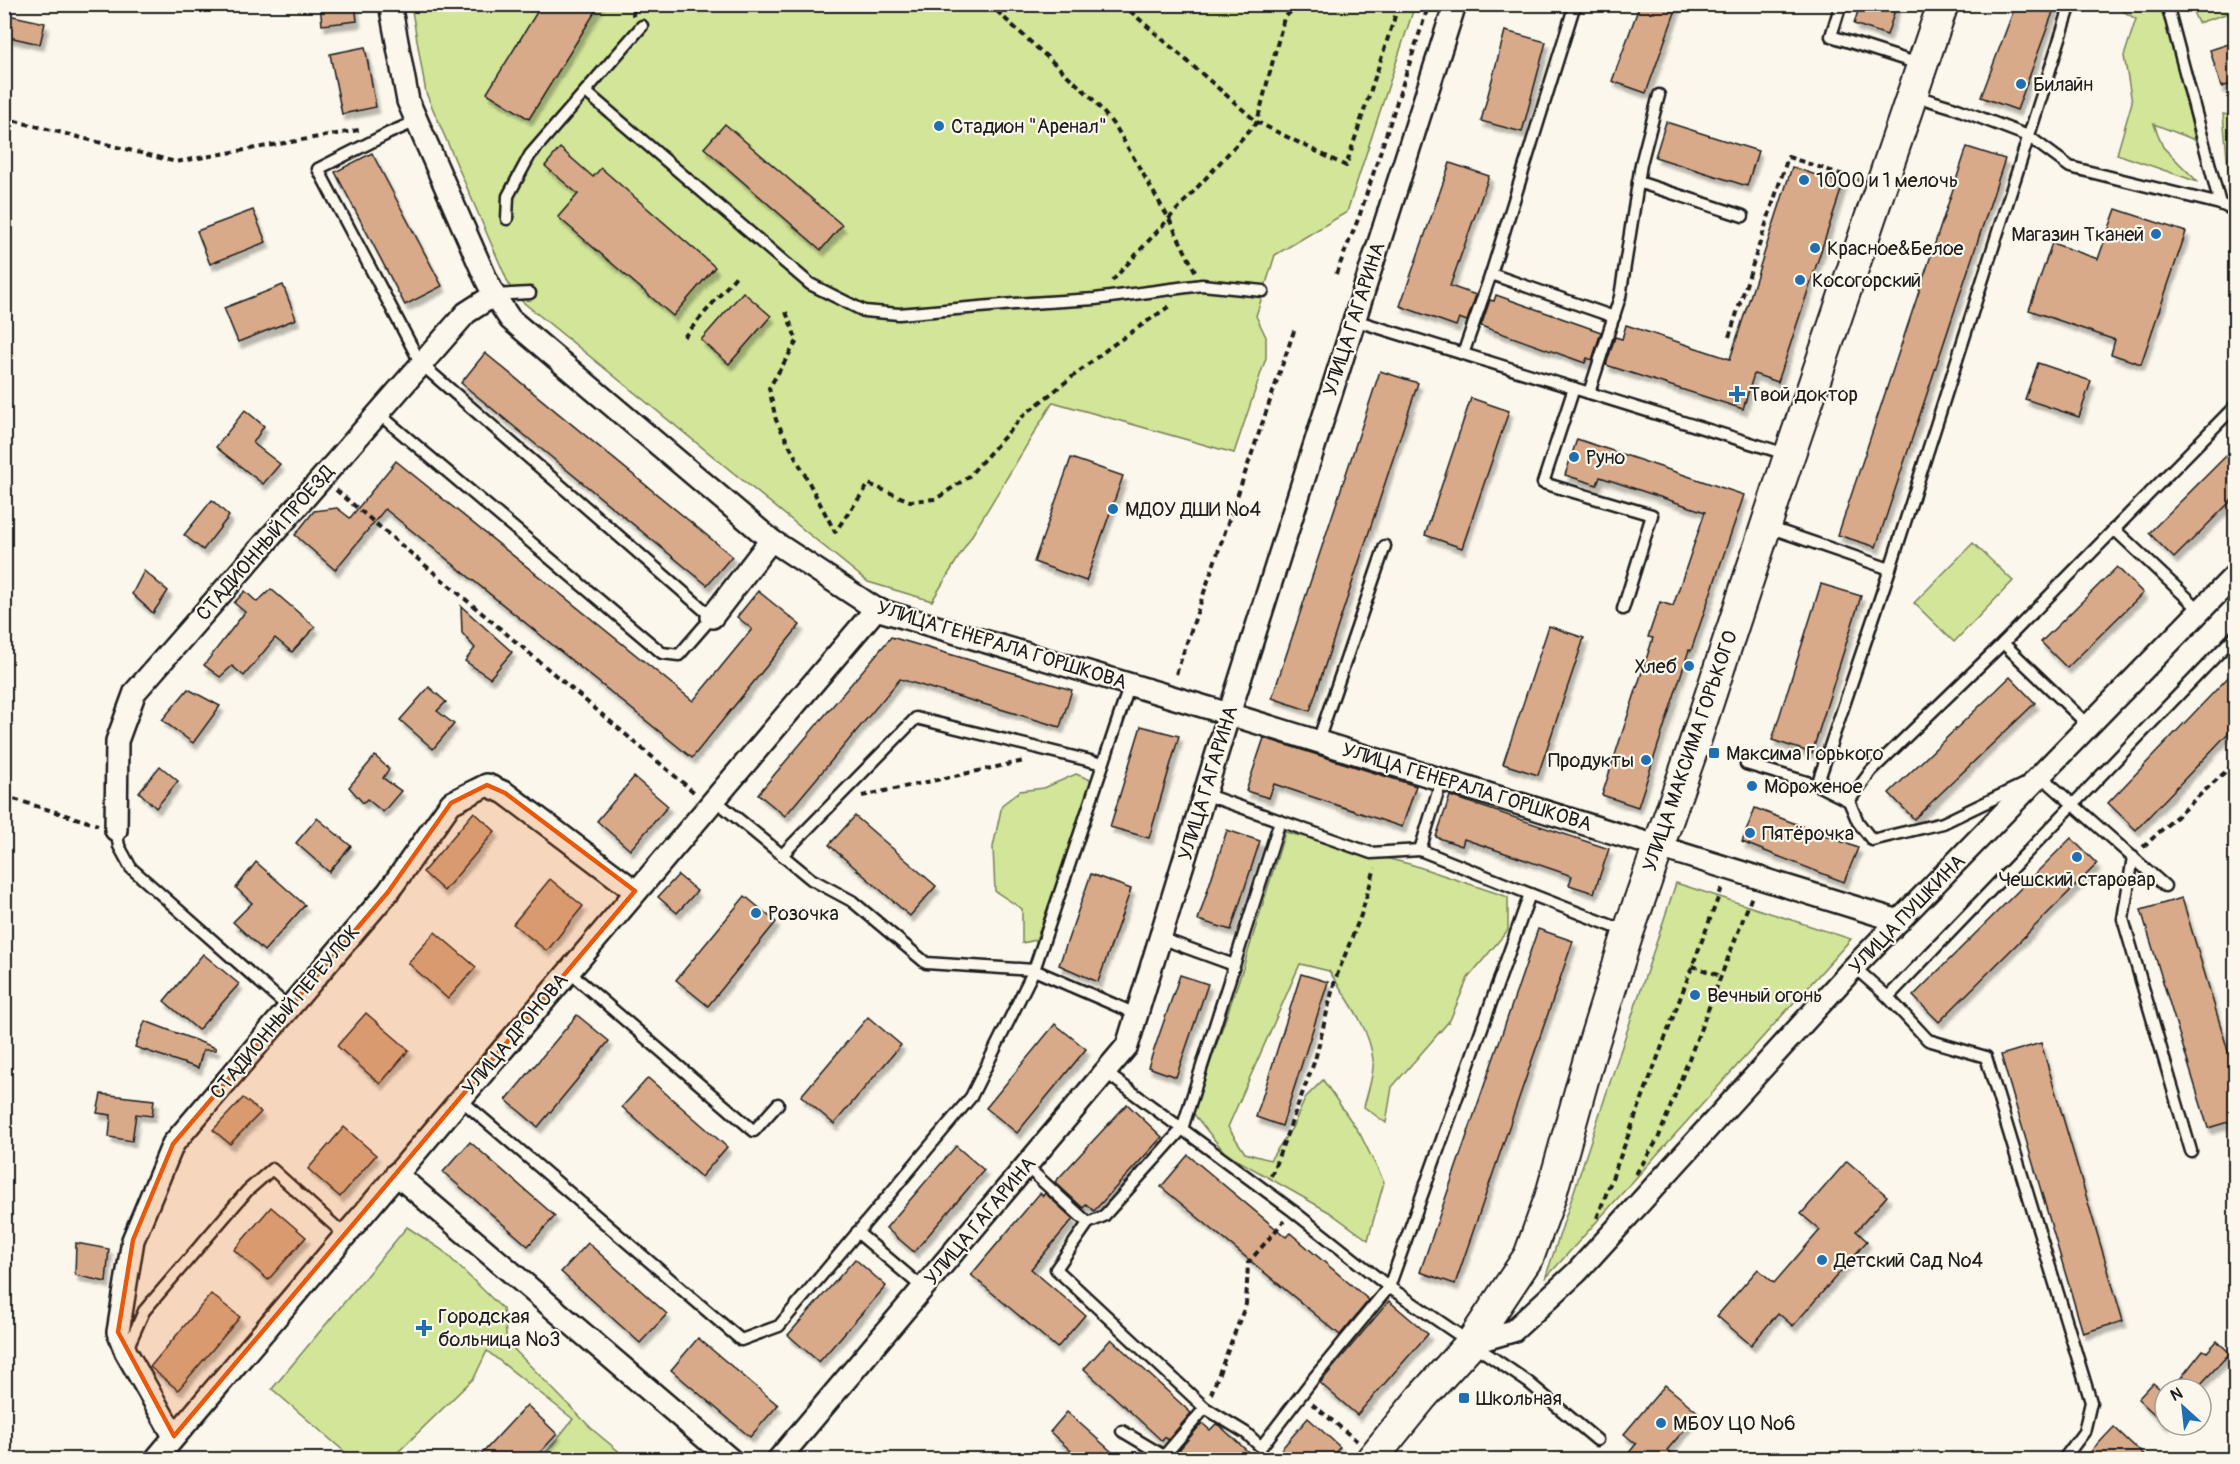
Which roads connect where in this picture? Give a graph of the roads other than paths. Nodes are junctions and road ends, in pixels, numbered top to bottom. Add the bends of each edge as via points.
1 (390, 4) edge
2 (1455, 4) edge
3 (1575, 4) edge
4 (1841, 4) edge
5 (1943, 4) edge
6 (2071, 4) edge
7 (2167, 4) edge
8 (642, 26) dead end
9 (1922, 65) junction
10 (586, 92) junction
11 (1659, 95) dead end
12 (1912, 95) junction
13 (417, 121) junction
14 (2028, 135) junction
15 (1638, 182) junction
16 (2220, 204) junction
17 (2235, 211) edge
18 (1743, 216) dead end
19 (507, 219) dead end
20 (1491, 274) junction
21 (1263, 291) dead end
22 (530, 293) dead end
23 (494, 295) junction
24 (1614, 317) junction
25 (1354, 320) junction
26 (1463, 354) junction
27 (421, 364) junction
28 (1574, 388) junction
29 (1589, 393) junction
30 (2235, 405) edge
31 (379, 414) junction
32 (1789, 456) junction
33 (1766, 526) junction
34 (2114, 529) junction
35 (771, 540) junction
36 (1385, 546) dead end
37 (1890, 569) junction
38 (2235, 574) edge
39 (876, 609) junction
40 (1623, 609) dead end
41 (2200, 610) junction
42 (712, 616) junction
43 (2235, 635) edge
44 (2003, 643) junction
45 (1130, 684) junction
46 (1229, 714) junction
47 (2089, 726) junction
48 (1318, 741) junction
49 (1103, 764) junction
50 (1746, 764) dead end
51 (2041, 776) junction
52 (1442, 779) junction
53 (1816, 785) junction
54 (1204, 794) junction
55 (1849, 801) junction
56 (712, 802) junction
57 (2073, 804) junction
58 (1280, 821) junction
59 (116, 830) joint
60 (1659, 845) junction
61 (1420, 850) junction
62 (782, 855) junction
63 (2133, 857) junction
64 (2165, 886) dead end
65 (635, 891) junction
66 (1530, 894) junction
67 (1899, 921) junction
68 (1628, 933) junction
69 (1160, 938) junction
70 (1234, 965) junction
71 (1854, 967) junction
72 (1034, 970) junction
73 (568, 971) junction
74 (1888, 997) junction
75 (288, 1007) junction
76 (1136, 1014) junction
77 (1105, 1072) junction
78 (460, 1099) junction
79 (778, 1104) dead end
80 (1182, 1129) junction
81 (2191, 1151) dead end
82 (1026, 1166) junction
83 (396, 1174) junction
84 (1089, 1223) junction
85 (857, 1232) junction
86 (345, 1235) junction
87 (1389, 1287) junction
88 (922, 1288) junction
89 (1471, 1343) junction
90 (126, 1352) junction
91 (1205, 1408) junction
92 (1122, 1431) dead end
93 (174, 1436) junction
94 (1597, 1440) dead end
95 (1364, 1450) edge
96 (1166, 1458) edge
97 (155, 1460) edge
98 (730, 1460) edge
99 (778, 1460) edge
100 (2063, 1460) edge

1 - 13 street, УЛИЦА ГЕНЕРАЛА ГОРШКОВА via 408,100
2 - 25 street, УЛИЦА ГАГАРИНА
3 - 20 lane
4 - 9 lane via 1831,36
5 - 9 street, УЛИЦА МАКСИМА ГОРЬКОГО
6 - 14 lane
7 - 16 lane
8 - 10 lane
9 - 12 street, УЛИЦА МАКСИМА ГОРЬКОГО
10 - 19 lane via 530,154 508,196
10 - 21 lane via 810,284 864,311 899,314 1095,299 1202,285
11 - 15 lane
12 - 14 lane
12 - 32 street, УЛИЦА МАКСИМА ГОРЬКОГО
13 - 23 street, УЛИЦА ГЕНЕРАЛА ГОРШКОВА
13 - 27 lane via 318,169
14 - 16 lane via 2070,167
14 - 37 lane
15 - 18 lane
15 - 24 lane
16 - 17 lane
20 - 24 lane
20 - 26 lane
22 - 23 lane
23 - 27 street, СТАДИОННЫЙ ПРОЕЗД via 466,313
23 - 35 street, УЛИЦА ГЕНЕРАЛА ГОРШКОВА via 510,319
24 - 29 lane
25 - 26 lane
25 - 46 street, УЛИЦА ГАГАРИНА
26 - 28 lane
27 - 31 street, СТАДИОННЫЙ ПРОЕЗД
27 - 42 lane
28 - 29 lane
28 - 40 lane via 1543,483 1652,515
29 - 32 lane
30 - 34 lane
31 - 42 lane via 662,653 679,654
31 - 59 street, СТАДИОННЫЙ ПРОЕЗД via 135,692 117,741
32 - 33 street, УЛИЦА МАКСИМА ГОРЬКОГО
33 - 37 lane
33 - 60 street, УЛИЦА МАКСИМА ГОРЬКОГО
34 - 41 lane
34 - 44 lane
35 - 39 street, УЛИЦА ГЕНЕРАЛА ГОРШКОВА
35 - 42 street
36 - 48 lane
37 - 53 lane
38 - 41 street, УЛИЦА ПУШКИНА
39 - 45 street, УЛИЦА ГЕНЕРАЛА ГОРШКОВА
39 - 56 street, УЛИЦА ДРОНОВА
41 - 47 street, УЛИЦА ПУШКИНА
43 - 57 lane
44 - 47 lane
44 - 55 lane via 1871,771
45 - 46 street, УЛИЦА ГЕНЕРАЛА ГОРШКОВА
45 - 49 lane
46 - 48 street, УЛИЦА ГЕНЕРАЛА ГОРШКОВА
46 - 54 street, УЛИЦА ГАГАРИНА
47 - 51 street, УЛИЦА ПУШКИНА
48 - 52 street, УЛИЦА ГЕНЕРАЛА ГОРШКОВА
49 - 62 lane via 916,718
49 - 72 lane
50 - 53 lane
51 - 55 lane via 1943,823 1872,840
51 - 57 lane
51 - 67 street, УЛИЦА ПУШКИНА
52 - 60 street, УЛИЦА ГЕНЕРАЛА ГОРШКОВА
52 - 61 lane
53 - 55 lane
54 - 58 lane
54 - 69 street, УЛИЦА ГАГАРИНА
56 - 62 lane
56 - 65 street, УЛИЦА ДРОНОВА
57 - 63 lane
57 - 74 lane
58 - 61 lane via 1371,853
58 - 70 lane
59 - 75 lane via 119,846 131,868
60 - 67 street, УЛИЦА ГЕНЕРАЛА ГОРШКОВА
60 - 68 street, УЛИЦА МАКСИМА ГОРЬКОГО
61 - 66 lane
62 - 72 lane via 812,879 852,901 926,963
63 - 64 lane
63 - 81 lane via 2123,919
65 - 73 street, УЛИЦА ДРОНОВА
65 - 75 street, СТАДИОННЫЙ ПЕРЕУЛОК via 505,793 487,785 451,803 388,892
66 - 68 lane
66 - 87 lane
67 - 71 street, УЛИЦА ПУШКИНА
68 - 89 street, УЛИЦА МАКСИМА ГОРЬКОГО via 1550,1198 1529,1256
69 - 70 lane
69 - 76 street, УЛИЦА ГАГАРИНА
70 - 80 lane
71 - 74 lane
71 - 89 street, УЛИЦА ПУШКИНА via 1577,1272 1512,1331
72 - 76 lane
72 - 85 lane via 971,1097
73 - 78 street, УЛИЦА ДРОНОВА
73 - 79 lane via 754,1131
74 - 100 lane via 1928,1040 1986,1057 2091,1402 2084,1432
75 - 90 street, СТАДИОННЫЙ ПЕРЕУЛОК via 172,1144 133,1240 118,1332
76 - 77 street, УЛИЦА ГАГАРИНА via 1127,1046
77 - 80 lane
77 - 82 street, УЛИЦА ГАГАРИНА
78 - 83 street, УЛИЦА ДРОНОВА
78 - 85 lane via 741,1340 779,1326
80 - 84 lane via 1104,1216
80 - 87 lane
82 - 84 lane
82 - 88 street, УЛИЦА ГАГАРИНА
83 - 86 street, УЛИЦА ДРОНОВА
83 - 98 street
84 - 91 lane via 1056,1269
85 - 88 lane
86 - 90 lane via 272,1169 247,1191 144,1311
86 - 93 street, УЛИЦА ДРОНОВА
87 - 89 lane
87 - 91 lane via 1262,1447
88 - 99 street, УЛИЦА ГАГАРИНА
89 - 94 lane via 1528,1382
89 - 95 street, УЛИЦА МАКСИМА ГОРЬКОГО via 1422,1397
90 - 93 street, СТАДИОННЫЙ ПЕРЕУЛОК
91 - 96 lane
92 - 96 lane
93 - 97 street, УЛИЦА ДРОНОВА

